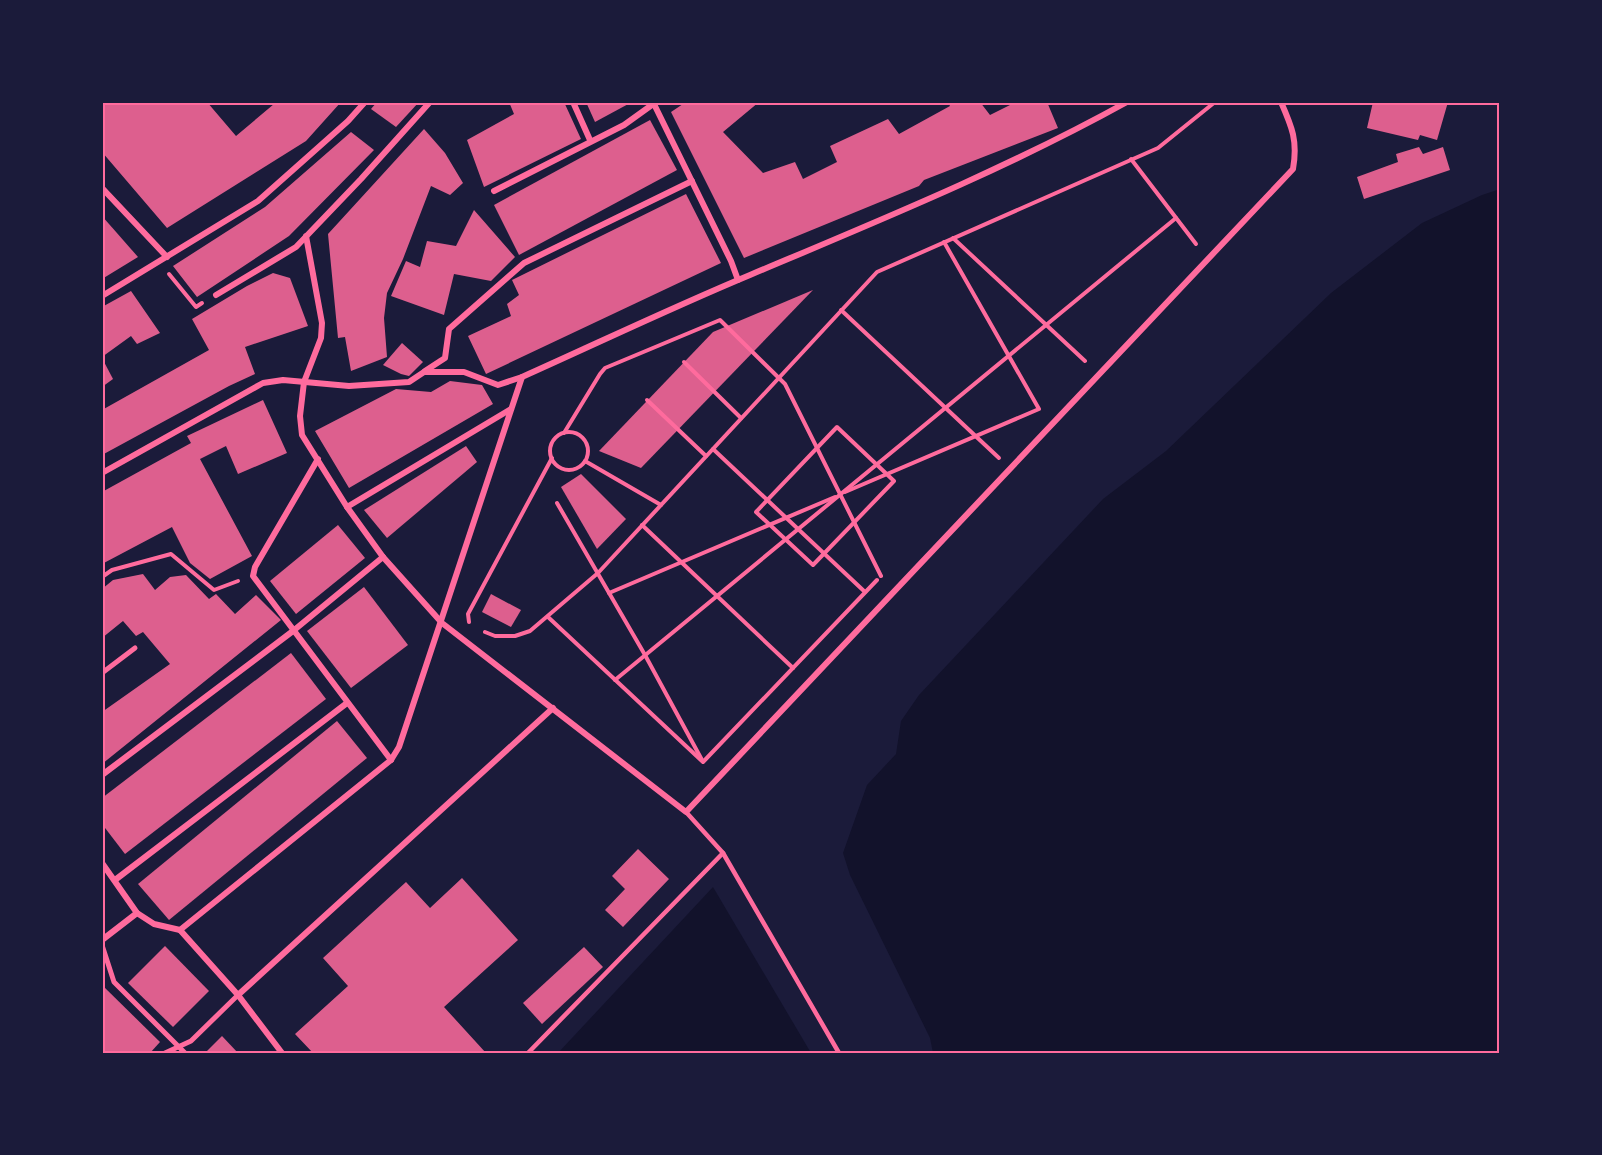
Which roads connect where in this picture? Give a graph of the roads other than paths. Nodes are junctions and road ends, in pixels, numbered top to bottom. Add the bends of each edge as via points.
1 (365, 102) edge
2 (430, 102) edge
3 (573, 102) edge
4 (654, 102) edge
5 (1127, 102) edge
6 (1281, 102) edge
7 (590, 140) junction
8 (692, 181) junction
9 (102, 188) edge
10 (494, 190) dead end
11 (306, 236) junction
12 (167, 257) junction
13 (738, 280) junction
14 (216, 295) road end
15 (102, 296) edge
16 (424, 372) junction
17 (522, 377) junction
18 (304, 382) junction
19 (512, 408) junction
20 (318, 459) junction
21 (102, 473) edge
22 (347, 507) junction
23 (383, 557) junction
24 (442, 623) junction
25 (293, 631) junction
26 (135, 648) dead end
27 (102, 673) edge
28 (347, 703) junction
29 (553, 708) junction
30 (391, 760) junction
31 (102, 775) edge
32 (686, 812) junction
33 (723, 853) junction
34 (102, 862) edge
35 (115, 880) junction
36 (138, 913) junction
37 (180, 930) junction
38 (102, 942) edge
39 (238, 995) junction
40 (178, 1047) junction
41 (165, 1053) edge
42 (185, 1053) edge
43 (282, 1053) edge
44 (528, 1053) edge
45 (839, 1053) edge

1 - 12 street via 258,201
2 - 11 street
3 - 7 street
4 - 7 street via 624,125
4 - 8 street
5 - 13 street via 945,192
6 - 32 street via 1293,128 1293,170
7 - 10 street
8 - 13 street
8 - 16 street via 524,263 449,329 445,358
9 - 12 street
11 - 14 street via 296,247
11 - 18 street via 322,323 321,338
12 - 15 street
13 - 17 street
16 - 17 street via 464,372 498,385
16 - 18 street via 409,382 349,386
17 - 19 street
18 - 20 street via 302,435
18 - 21 street via 263,383
19 - 22 street
19 - 24 street
20 - 22 street
20 - 25 street via 253,576
22 - 23 street
23 - 24 street
23 - 25 street
24 - 29 street
24 - 30 street
25 - 28 street
25 - 31 street
26 - 27 street
28 - 30 street
28 - 35 street
29 - 32 street
29 - 39 street
30 - 37 street
32 - 33 lane
33 - 44 lane
33 - 45 lane
34 - 35 street
35 - 36 street
36 - 37 street via 154,924
36 - 38 street
37 - 39 street
38 - 40 street via 114,982
39 - 40 street via 191,1041
39 - 43 street
40 - 41 street
40 - 42 street

